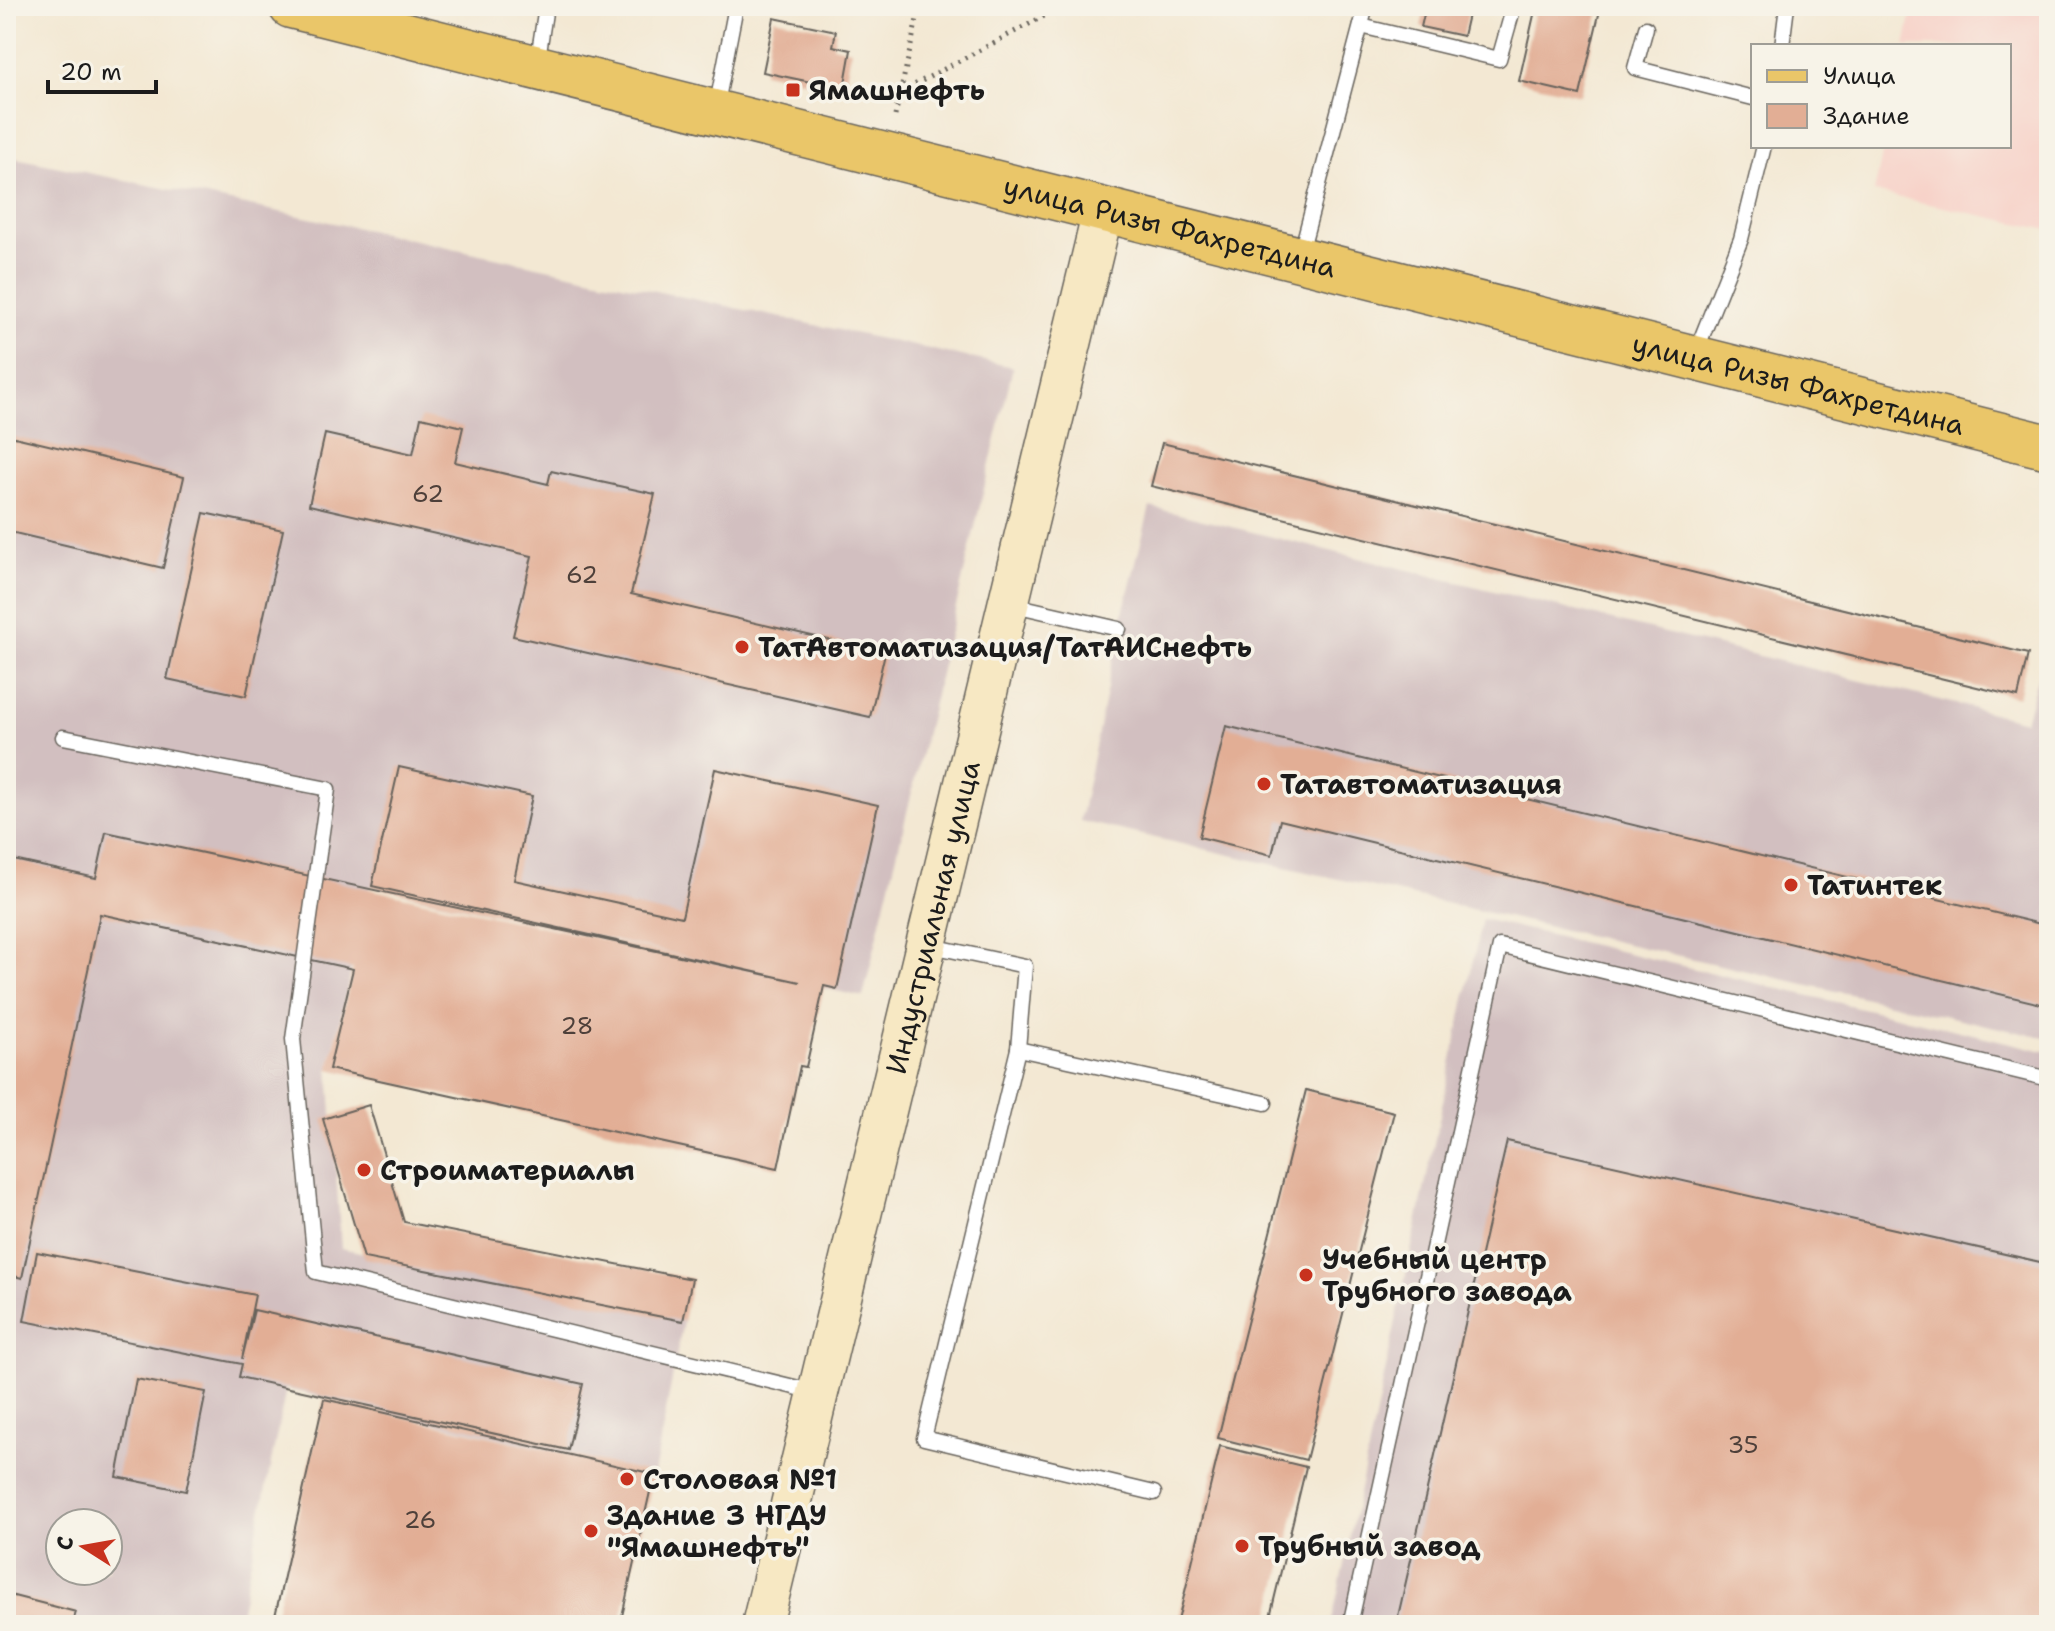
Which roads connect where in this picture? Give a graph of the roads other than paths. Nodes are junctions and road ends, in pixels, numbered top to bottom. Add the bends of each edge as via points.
1 (291, 6) edge
2 (546, 6) edge
3 (736, 6) edge
4 (1366, 6) edge
5 (1514, 6) edge
6 (1787, 6) edge
7 (1361, 26) junction
8 (1646, 28) dead end
9 (1782, 44) edge
10 (537, 67) junction
11 (1751, 97) edge
12 (715, 113) junction
13 (1764, 148) edge
14 (1103, 211) junction
15 (1299, 260) junction
16 (1693, 359) junction
17 (2049, 447) edge
18 (1008, 604) junction
19 (1119, 629) dead end
20 (63, 737) dead end
21 (926, 945) junction
22 (1018, 1049) junction
23 (2049, 1079) edge
24 (1265, 1103) dead end
25 (819, 1393) junction
26 (1154, 1493) dead end
27 (762, 1625) edge
28 (1350, 1625) edge

1 - 10 main road, улица Ризы Фахретдина
2 - 10 lane
3 - 12 lane
4 - 7 lane
5 - 7 lane via 1499,59
6 - 9 lane
7 - 15 lane
8 - 11 lane via 1635,68
10 - 12 main road, улица Ризы Фахретдина
12 - 14 main road, улица Ризы Фахретдина
13 - 16 lane via 1741,239
14 - 15 main road, улица Ризы Фахретдина
14 - 18 street, Индустриальная улица
15 - 16 main road, улица Ризы Фахретдина
16 - 17 main road, улица Ризы Фахретдина
18 - 19 lane
18 - 21 street, Индустриальная улица
20 - 25 lane via 328,789 293,1039 316,1272
21 - 22 lane via 1025,966
21 - 25 street, Индустриальная улица
22 - 24 lane
22 - 26 lane via 924,1438
23 - 28 lane via 1500,946
25 - 27 street, Индустриальная улица

